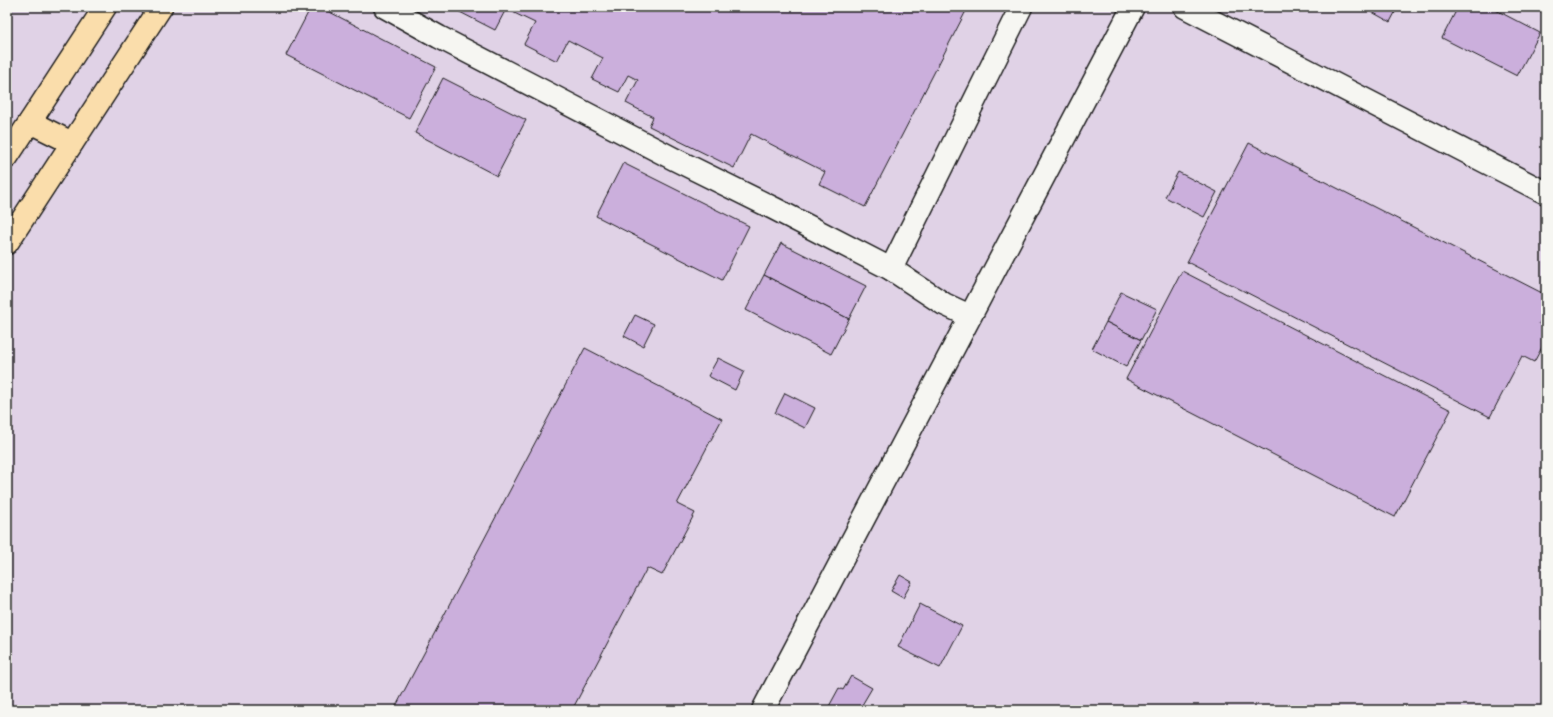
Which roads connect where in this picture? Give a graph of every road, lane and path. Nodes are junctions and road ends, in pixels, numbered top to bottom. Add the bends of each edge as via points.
1 (105, 7) edge
2 (161, 7) edge
3 (385, 7) edge
4 (1021, 7) edge
5 (1133, 7) edge
6 (1186, 7) edge
7 (30, 122) junction
8 (72, 143) junction
9 (7, 157) edge
10 (1546, 193) edge
11 (7, 243) edge
12 (891, 269) junction
13 (970, 316) junction
14 (763, 710) edge

1 - 7 main road
2 - 8 main road
3 - 12 street via 591,116
4 - 12 street
5 - 13 street
6 - 10 street
7 - 8 main road
7 - 9 main road
8 - 11 main road
12 - 13 street via 944,304
13 - 14 street

